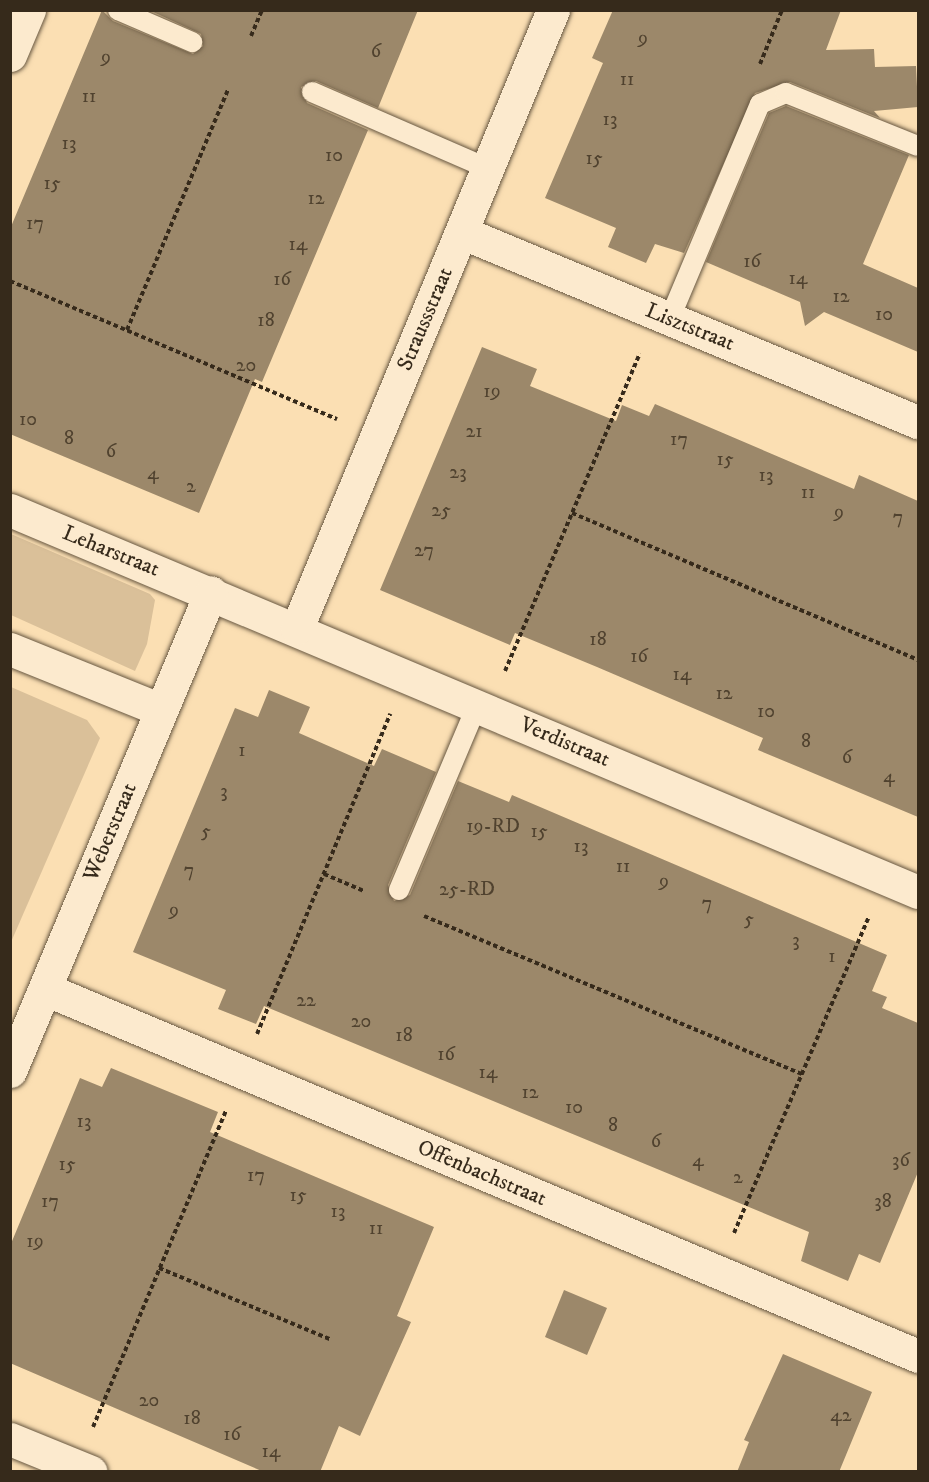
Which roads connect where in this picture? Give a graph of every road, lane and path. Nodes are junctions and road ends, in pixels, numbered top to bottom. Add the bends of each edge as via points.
1 (29, 10) edge
2 (118, 10) edge
3 (262, 10) edge
4 (553, 10) edge
5 (782, 10) edge
6 (251, 36) dead end
7 (192, 42) dead end
8 (10, 55) edge
9 (228, 90) dead end
10 (312, 92) dead end
11 (760, 104) junction
12 (918, 146) edge
13 (487, 168) junction
14 (462, 232) junction
15 (10, 281) edge
16 (663, 316) junction
17 (128, 330) junction
18 (918, 422) edge
19 (376, 436) junction
20 (10, 510) edge
21 (572, 513) junction
22 (211, 592) junction
23 (297, 628) junction
24 (10, 649) edge
25 (918, 660) edge
26 (483, 707) junction
27 (161, 710) junction
28 (324, 874) dead end
29 (886, 878) junction
30 (399, 890) dead end
31 (367, 892) dead end
32 (918, 892) edge
33 (421, 915) dead end
34 (45, 989) junction
35 (10, 1071) edge
36 (802, 1074) junction
37 (159, 1268) dead end
38 (718, 1272) junction
39 (332, 1340) dead end
40 (918, 1356) edge
41 (10, 1439) edge
42 (91, 1472) edge

1 - 8 street
2 - 7 lane
3 - 6 path
4 - 13 street, Straussstraat
5 - 11 path via 759,67
9 - 17 path
10 - 13 lane
11 - 12 lane via 786,93
11 - 16 lane
13 - 14 street, Straussstraat
14 - 16 street, Lisztstraat
14 - 19 street, Straussstraat
15 - 17 path
16 - 18 street, Lisztstraat
16 - 21 path
17 - 19 path
19 - 23 street, Straussstraat
20 - 22 street, Leharstraat
21 - 25 path
21 - 26 path
22 - 23 street, Verdistraat
22 - 27 street, Weberstraat
23 - 26 street, Verdistraat
24 - 27 street
26 - 29 street, Verdistraat
26 - 30 lane
27 - 34 street, Weberstraat
28 - 31 path
29 - 32 street, Verdistraat
29 - 36 path
33 - 36 path
34 - 35 street, Weberstraat
34 - 38 street, Offenbachstraat
36 - 38 path
37 - 39 path
38 - 40 street, Offenbachstraat
41 - 42 street

